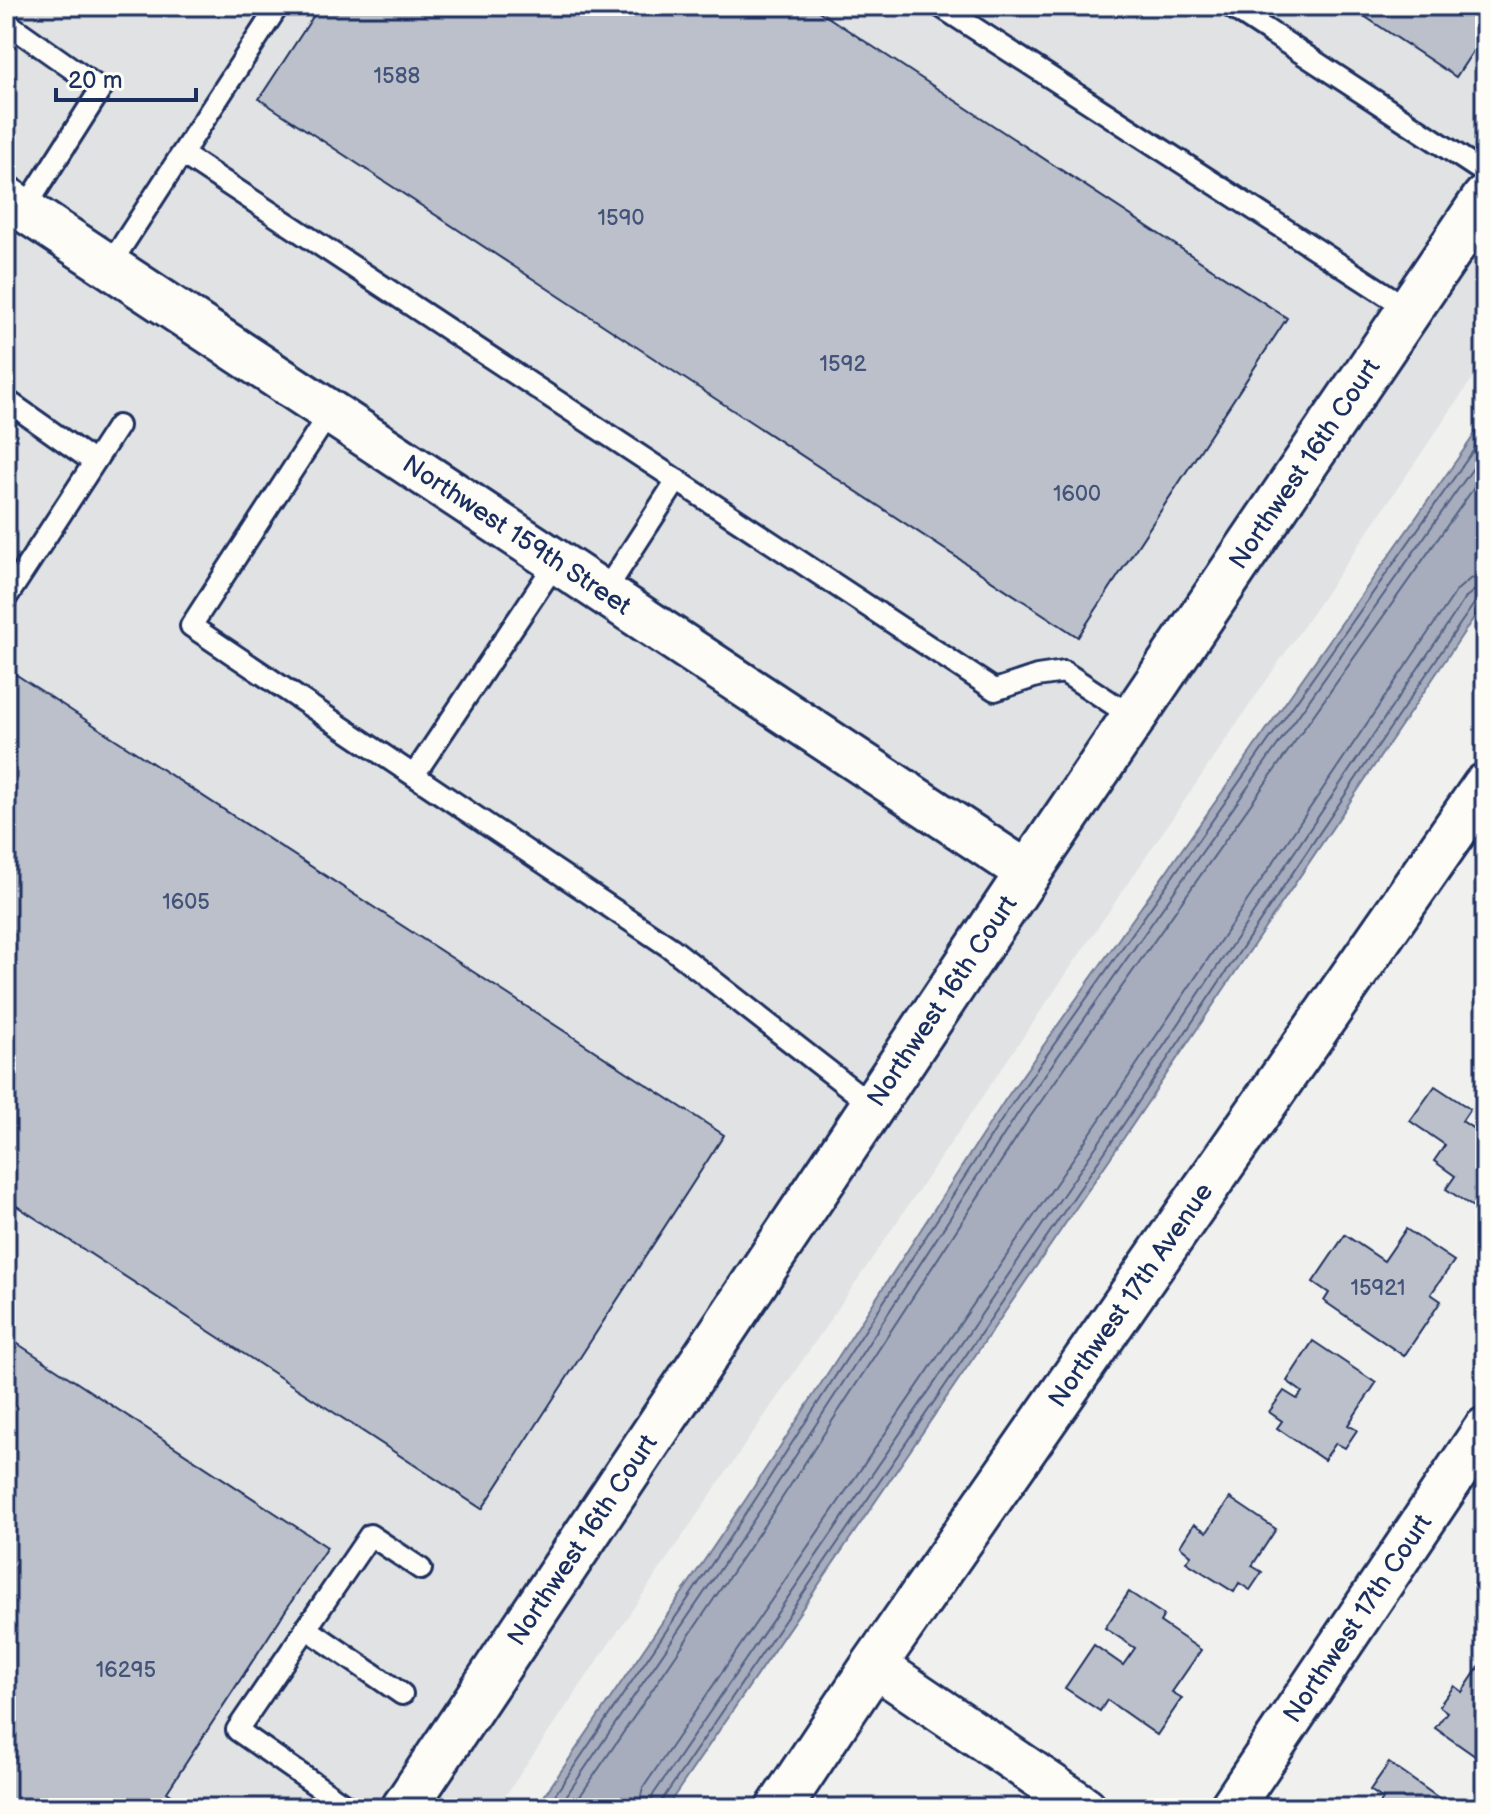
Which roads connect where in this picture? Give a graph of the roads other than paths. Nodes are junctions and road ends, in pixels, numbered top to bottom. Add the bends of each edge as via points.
1 (278, 6) edge
2 (940, 6) edge
3 (1230, 6) edge
4 (6, 22) edge
5 (182, 154) junction
6 (1485, 173) edge
7 (1485, 198) edge
8 (15, 204) edge
9 (109, 266) junction
10 (1410, 310) junction
11 (6, 400) edge
12 (330, 412) junction
13 (118, 426) dead end
14 (94, 462) junction
15 (677, 480) junction
16 (557, 561) junction
17 (604, 593) junction
18 (6, 598) edge
19 (1133, 717) junction
20 (414, 775) junction
21 (1485, 786) edge
22 (1028, 873) junction
23 (873, 1106) junction
24 (1485, 1429) edge
25 (421, 1569) dead end
26 (306, 1628) junction
27 (874, 1665) junction
28 (402, 1694) dead end
29 (349, 1808) edge
30 (404, 1808) edge
31 (779, 1808) edge
32 (1085, 1808) edge
33 (1231, 1808) edge

1 - 5 lane
2 - 10 lane
3 - 6 lane
4 - 8 lane via 101,89
5 - 9 lane
5 - 15 lane
7 - 10 street, Northwest 16th Court
8 - 9 street, Northwest 159th Street
9 - 12 street, Northwest 159th Street
10 - 19 street, Northwest 16th Court
11 - 14 lane
12 - 16 street, Northwest 159th Street
12 - 20 lane via 191,626
13 - 14 lane
14 - 18 lane
15 - 17 lane
15 - 19 lane via 995,690 1064,672
16 - 17 street, Northwest 159th Street
16 - 20 lane
17 - 22 street, Northwest 159th Street
19 - 22 street, Northwest 16th Court
20 - 23 lane via 671,948
21 - 27 street, Northwest 17th Avenue
22 - 23 street, Northwest 16th Court
23 - 30 street, Northwest 16th Court
24 - 33 street, Northwest 17th Court
25 - 26 lane via 370,1535
26 - 28 lane
26 - 29 lane via 237,1730
27 - 31 street, Northwest 17th Avenue
27 - 32 street

